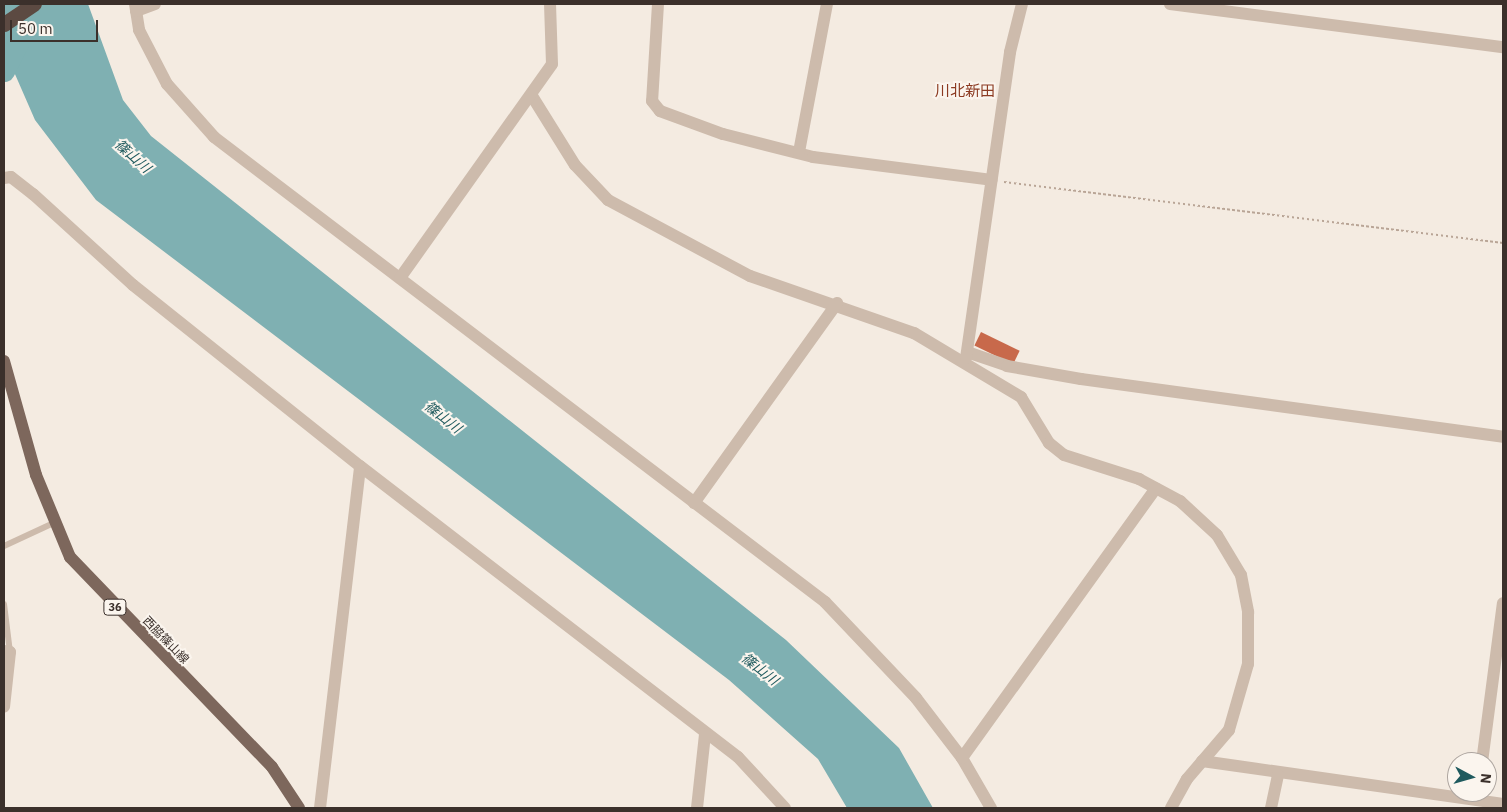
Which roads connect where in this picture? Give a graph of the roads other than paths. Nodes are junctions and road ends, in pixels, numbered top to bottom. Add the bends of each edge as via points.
1 (34, 4) edge
2 (155, 4) edge
3 (550, 4) edge
4 (658, 4) edge
5 (827, 4) edge
6 (1022, 4) edge
7 (1170, 4) edge
8 (1217, 6) edge
9 (135, 7) edge
10 (4, 24) edge
11 (1503, 47) edge
12 (532, 96) junction
13 (799, 152) junction
14 (4, 178) edge
15 (992, 180) junction
16 (400, 278) junction
17 (837, 303) junction
18 (967, 357) junction
19 (4, 361) edge
20 (1503, 437) edge
21 (360, 466) junction
22 (1156, 488) junction
23 (694, 503) junction
24 (56, 522) junction
25 (4, 546) edge
26 (1503, 603) edge
27 (4, 604) edge
28 (7, 652) edge
29 (4, 707) edge
30 (705, 734) junction
31 (1483, 752) edge
32 (962, 758) junction
33 (1202, 761) junction
34 (1278, 775) junction
35 (1447, 793) edge
36 (299, 808) edge
37 (320, 808) edge
38 (697, 808) edge
39 (786, 808) edge
40 (991, 808) edge
41 (1171, 808) edge
42 (1271, 808) edge

1 - 10 highway
2 - 9 street
3 - 12 street via 552,64
4 - 13 street via 654,106 723,134
5 - 13 street
6 - 15 street
7 - 8 street
8 - 11 street
9 - 16 street via 148,50 188,112 214,137
12 - 16 street
12 - 17 street via 575,164 608,200 750,276
13 - 15 street
14 - 21 street via 11,177 33,194 133,285
15 - 18 street
16 - 23 street
17 - 18 street
17 - 23 street
18 - 20 street via 1081,379
18 - 22 street via 1021,397 1049,443 1064,455
19 - 24 main road, 西脇篠山線 / 36 via 36,475
21 - 30 street
21 - 37 street
22 - 32 street
22 - 33 street via 1180,501 1217,535 1242,575 1248,612 1248,664 1229,730
23 - 32 street via 825,602 876,652
24 - 25 lane
24 - 36 main road, 西脇篠山線 / 36 via 76,564 272,767
26 - 31 street
27 - 28 lane
28 - 29 street
30 - 38 street
30 - 39 street via 738,757
32 - 40 street
33 - 34 street
33 - 41 street
34 - 35 street
34 - 42 street

